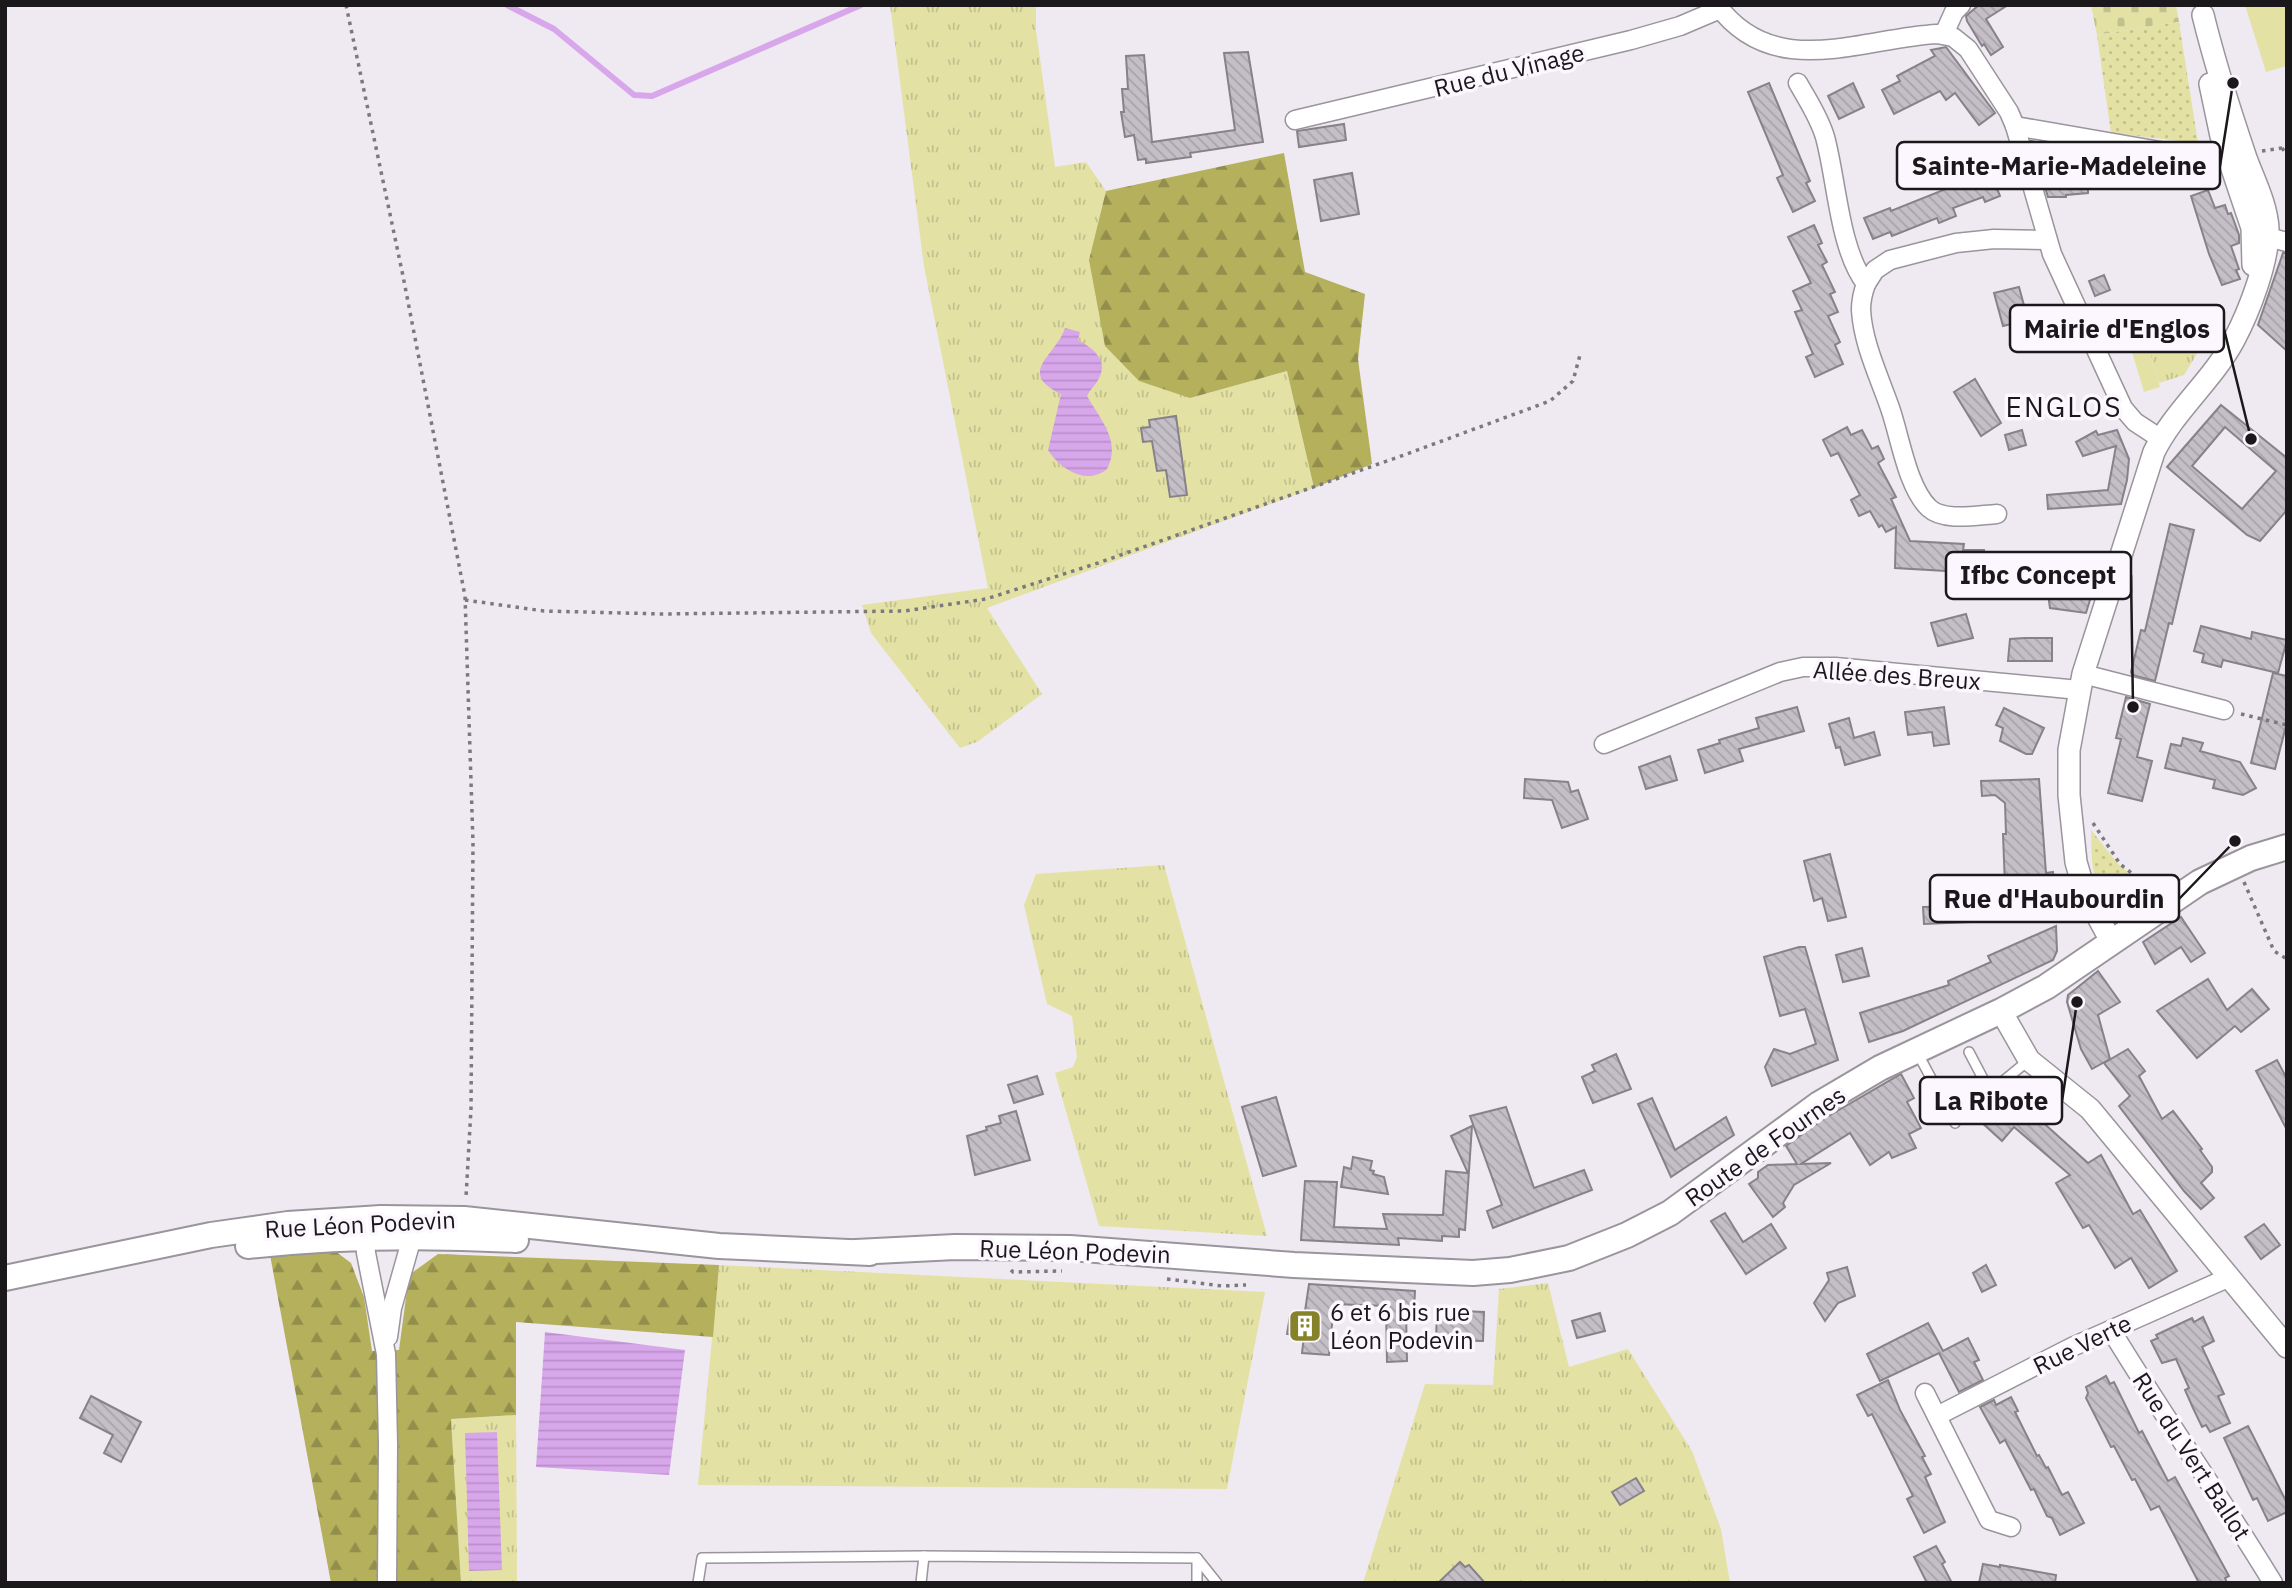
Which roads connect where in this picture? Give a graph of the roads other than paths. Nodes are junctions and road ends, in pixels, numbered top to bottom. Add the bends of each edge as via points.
1 (1961, 5) edge
2 (1719, 7) edge
3 (2203, 10) edge
4 (1944, 34) junction
5 (1798, 83) dead end
6 (1295, 120) dead end
7 (2015, 125) junction
8 (2236, 155) junction
9 (2277, 239) edge
10 (2047, 240) junction
11 (1866, 284) junction
12 (2250, 299) junction
13 (2161, 439) junction
14 (1997, 514) dead end
15 (2081, 682) junction
16 (2224, 710) road end
17 (1604, 744) dead end
18 (2287, 847) edge
19 (2112, 943) junction
20 (2001, 1011) junction
21 (1917, 1051) junction
22 (1969, 1052) dead end
23 (2029, 1060) junction
24 (1955, 1124) dead end
25 (410, 1227) junction
26 (364, 1228) junction
27 (719, 1246) junction
28 (1394, 1270) joint
29 (2230, 1277) junction
30 (5, 1278) edge
31 (2111, 1330) junction
32 (2287, 1347) edge
33 (386, 1354) junction
34 (1925, 1392) dead end
35 (1937, 1416) junction
36 (2011, 1527) dead end
37 (924, 1556) junction
38 (1197, 1558) junction
39 (387, 1583) edge
40 (698, 1583) edge
41 (921, 1583) edge
42 (1197, 1583) edge
43 (1217, 1583) edge
44 (2273, 1583) edge

1 - 4 street
2 - 4 street, Rue du Vinage via 1750,34 1805,52
2 - 6 street, Rue du Vinage via 1680,26 1642,37
3 - 8 street
4 - 7 street via 1968,49
5 - 11 street via 1824,136 1853,263
7 - 8 street via 2183,155
7 - 10 street
8 - 9 street
8 - 12 street via 2252,229
9 - 12 street via 2265,257
10 - 11 street via 1956,243 1890,260 1875,270
10 - 13 street via 2123,408
11 - 14 street via 1861,313 1873,362 1904,458 1924,501 1933,511 1947,515
12 - 13 street via 2222,360
13 - 15 street
15 - 16 street, Allée des Breux
15 - 17 street, Allée des Breux via 1803,667 1767,677
15 - 19 street via 2069,750 2073,845 2085,893
18 - 19 main road, Route de Fournes via 2200,882
19 - 20 main road, Route de Fournes
20 - 21 main road, Route de Fournes
20 - 23 street
21 - 24 lane
21 - 28 main road, Route de Fournes via 1819,1104 1670,1213 1619,1239 1569,1258 1510,1270
22 - 23 lane via 1990,1092
23 - 29 street via 2090,1110
25 - 26 main road, Rue Léon Podevin
25 - 27 main road, Rue Léon Podevin via 567,1243
25 - 27 main road, Rue Léon Podevin via 464,1219
25 - 33 street
26 - 30 main road, Rue Léon Podevin
26 - 33 street
27 - 28 main road, Rue Léon Podevin via 974,1261
29 - 31 street, Rue Verte
29 - 32 street
31 - 35 street, Rue Verte
31 - 44 street, Rue du Vert Ballot
33 - 39 street
34 - 35 street
35 - 36 street via 1989,1520
37 - 38 lane
37 - 40 lane via 702,1558
37 - 41 lane
38 - 42 lane
38 - 43 lane

